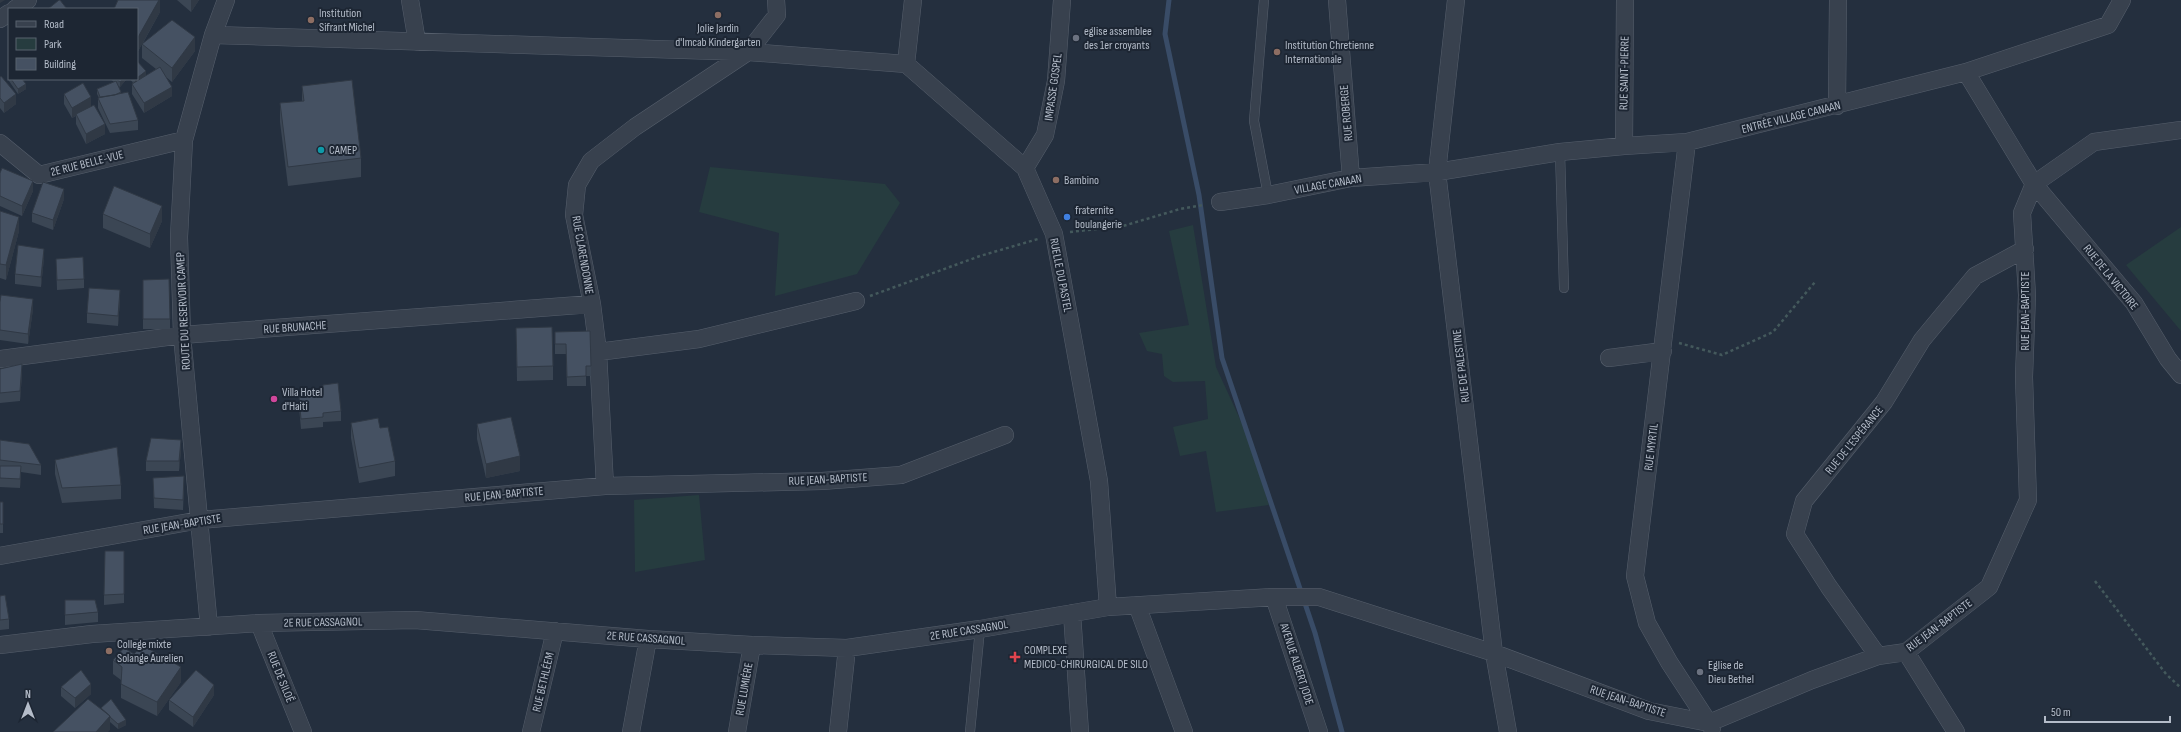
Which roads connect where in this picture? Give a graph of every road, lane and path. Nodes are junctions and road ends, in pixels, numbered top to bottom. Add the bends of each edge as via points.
1 (28, 0) edge
2 (226, 0) edge
3 (410, 0) edge
4 (776, 0) edge
5 (913, 0) edge
6 (1062, 0) edge
7 (1264, 0) edge
8 (1337, 0) edge
9 (1456, 0) edge
10 (1625, 0) edge
11 (1838, 0) edge
12 (2122, 0) edge
13 (17, 8) edge
14 (213, 35) junction
15 (417, 42) junction
16 (748, 52) junction
17 (906, 64) junction
18 (1966, 72) junction
19 (1837, 106) junction
20 (2181, 130) edge
21 (184, 140) junction
22 (1687, 142) junction
23 (0, 143) edge
24 (1624, 146) junction
25 (1560, 152) junction
26 (1025, 168) junction
27 (1437, 172) junction
28 (1351, 178) junction
29 (2034, 184) junction
30 (1268, 195) junction
31 (1220, 202) joint
32 (1054, 234) junction
33 (2024, 249) junction
34 (1815, 282) dead end
35 (1564, 288) dead end
36 (856, 301) joint
37 (592, 304) junction
38 (182, 335) junction
39 (1663, 345) junction
40 (598, 352) junction
41 (1609, 358) dead end
42 (0, 359) edge
43 (2181, 375) edge
44 (1005, 435) dead end
45 (605, 486) junction
46 (200, 520) junction
47 (0, 556) edge
48 (2095, 582) dead end
49 (1282, 596) junction
50 (1319, 597) joint
51 (1137, 605) junction
52 (1108, 607) junction
53 (1072, 613) junction
54 (259, 623) junction
55 (209, 627) junction
56 (980, 629) junction
57 (555, 632) junction
58 (648, 639) junction
59 (0, 645) edge
60 (752, 645) junction
61 (847, 648) junction
62 (1906, 652) junction
63 (1494, 653) junction
64 (1878, 656) junction
65 (2181, 688) edge
66 (1712, 728) edge
67 (303, 732) edge
68 (531, 732) edge
69 (631, 732) edge
70 (736, 732) edge
71 (838, 732) edge
72 (970, 732) edge
73 (1080, 732) edge
74 (1184, 732) edge
75 (1319, 732) edge
76 (1508, 732) edge
77 (1956, 732) edge

1 - 13 street
2 - 14 street, ROUTE DU RESERVOIR CAMEP
3 - 15 street
4 - 16 street, RUE CLARENDONNE via 777,15
5 - 17 street
6 - 26 street, IMPASSE GOSPEL via 1056,81 1045,135
7 - 30 lane via 1254,121
8 - 28 street, RUE ROBERGE
9 - 27 street, RUE DE PALESTINE
10 - 24 street, RUE SAINT-PIERRE
11 - 19 street
12 - 18 street, ENTRÉE VILLAGE CANAAN via 2108,25
14 - 15 street
14 - 21 street, ROUTE DU RESERVOIR CAMEP
15 - 16 street
16 - 17 street
16 - 37 street, RUE CLARENDONNE via 635,127 591,161 577,184 574,215
17 - 26 street, RUELLE DU PASTEL
18 - 19 street, ENTRÉE VILLAGE CANAAN
18 - 29 street, RUE DE LA VICTOIRE
19 - 22 street, ENTRÉE VILLAGE CANAAN
20 - 29 street via 2094,142
21 - 23 street, 2E RUE BELLE-VUE via 39,175
21 - 38 street, ROUTE DU RESERVOIR CAMEP via 179,237
22 - 24 street, ENTRÉE VILLAGE CANAAN
22 - 39 street, RUE MYRTIL
24 - 25 street, ENTRÉE VILLAGE CANAAN
25 - 27 street, ENTRÉE VILLAGE CANAAN
25 - 35 lane
26 - 32 street, RUELLE DU PASTEL
27 - 28 street, VILLAGE CANAAN
27 - 63 street, RUE DE PALESTINE
28 - 30 street, VILLAGE CANAAN
29 - 33 street, RUE JEAN-BAPTISTE via 2022,213
29 - 43 street, RUE DE LA VICTOIRE via 2134,303 2168,360
30 - 31 street, VILLAGE CANAAN
31 - 32 path via 1180,209 1123,226
32 - 36 path via 980,256
32 - 52 street, RUELLE DU PASTEL via 1099,481
33 - 62 street, RUE JEAN-BAPTISTE via 2027,295 2024,377 2028,500 1989,587
33 - 64 street, RUE DE L'ESPÉRANCE via 1975,276 1922,340 1884,402 1804,501 1795,534
34 - 39 path via 1773,332 1722,354
36 - 40 street via 699,339
37 - 38 street, RUE BRUNACHE
37 - 40 street, RUE CLARENDONNE
38 - 42 street, RUE BRUNACHE
38 - 46 street, ROUTE DU RESERVOIR CAMEP
39 - 41 street
39 - 66 street, RUE MYRTIL via 1635,576 1647,623
40 - 45 street, RUE CLARENDONNE
44 - 45 street, RUE JEAN-BAPTISTE via 901,475 822,481
45 - 46 street, RUE JEAN-BAPTISTE
46 - 47 street, RUE JEAN-BAPTISTE
46 - 55 street, ROUTE DU RESERVOIR CAMEP
48 - 65 path via 2166,674
49 - 50 street, 2E RUE CASSAGNOL
49 - 51 street, 2E RUE CASSAGNOL
49 - 75 street, AVENUE ALBERT JODE
50 - 63 street, RUE JEAN-BAPTISTE
51 - 52 street, 2E RUE CASSAGNOL
51 - 74 street
52 - 53 street, 2E RUE CASSAGNOL
53 - 56 street, 2E RUE CASSAGNOL
53 - 73 street
54 - 55 street, 2E RUE CASSAGNOL
54 - 57 street, 2E RUE CASSAGNOL via 415,620
54 - 67 street, RUE DE SILOË
55 - 59 street, 2E RUE CASSAGNOL via 92,634
56 - 61 street, 2E RUE CASSAGNOL
56 - 72 lane
57 - 58 street, 2E RUE CASSAGNOL
57 - 68 street, RUE BETHLÉEM
58 - 60 street, 2E RUE CASSAGNOL
58 - 69 street
60 - 61 street, 2E RUE CASSAGNOL
60 - 70 street, RUE LUMIÈRE
61 - 71 street
62 - 64 street, RUE JEAN-BAPTISTE
62 - 77 street
63 - 66 street, RUE JEAN-BAPTISTE via 1649,710
63 - 76 street, RUE DE PALESTINE
64 - 66 street, RUE JEAN-BAPTISTE via 1812,680

